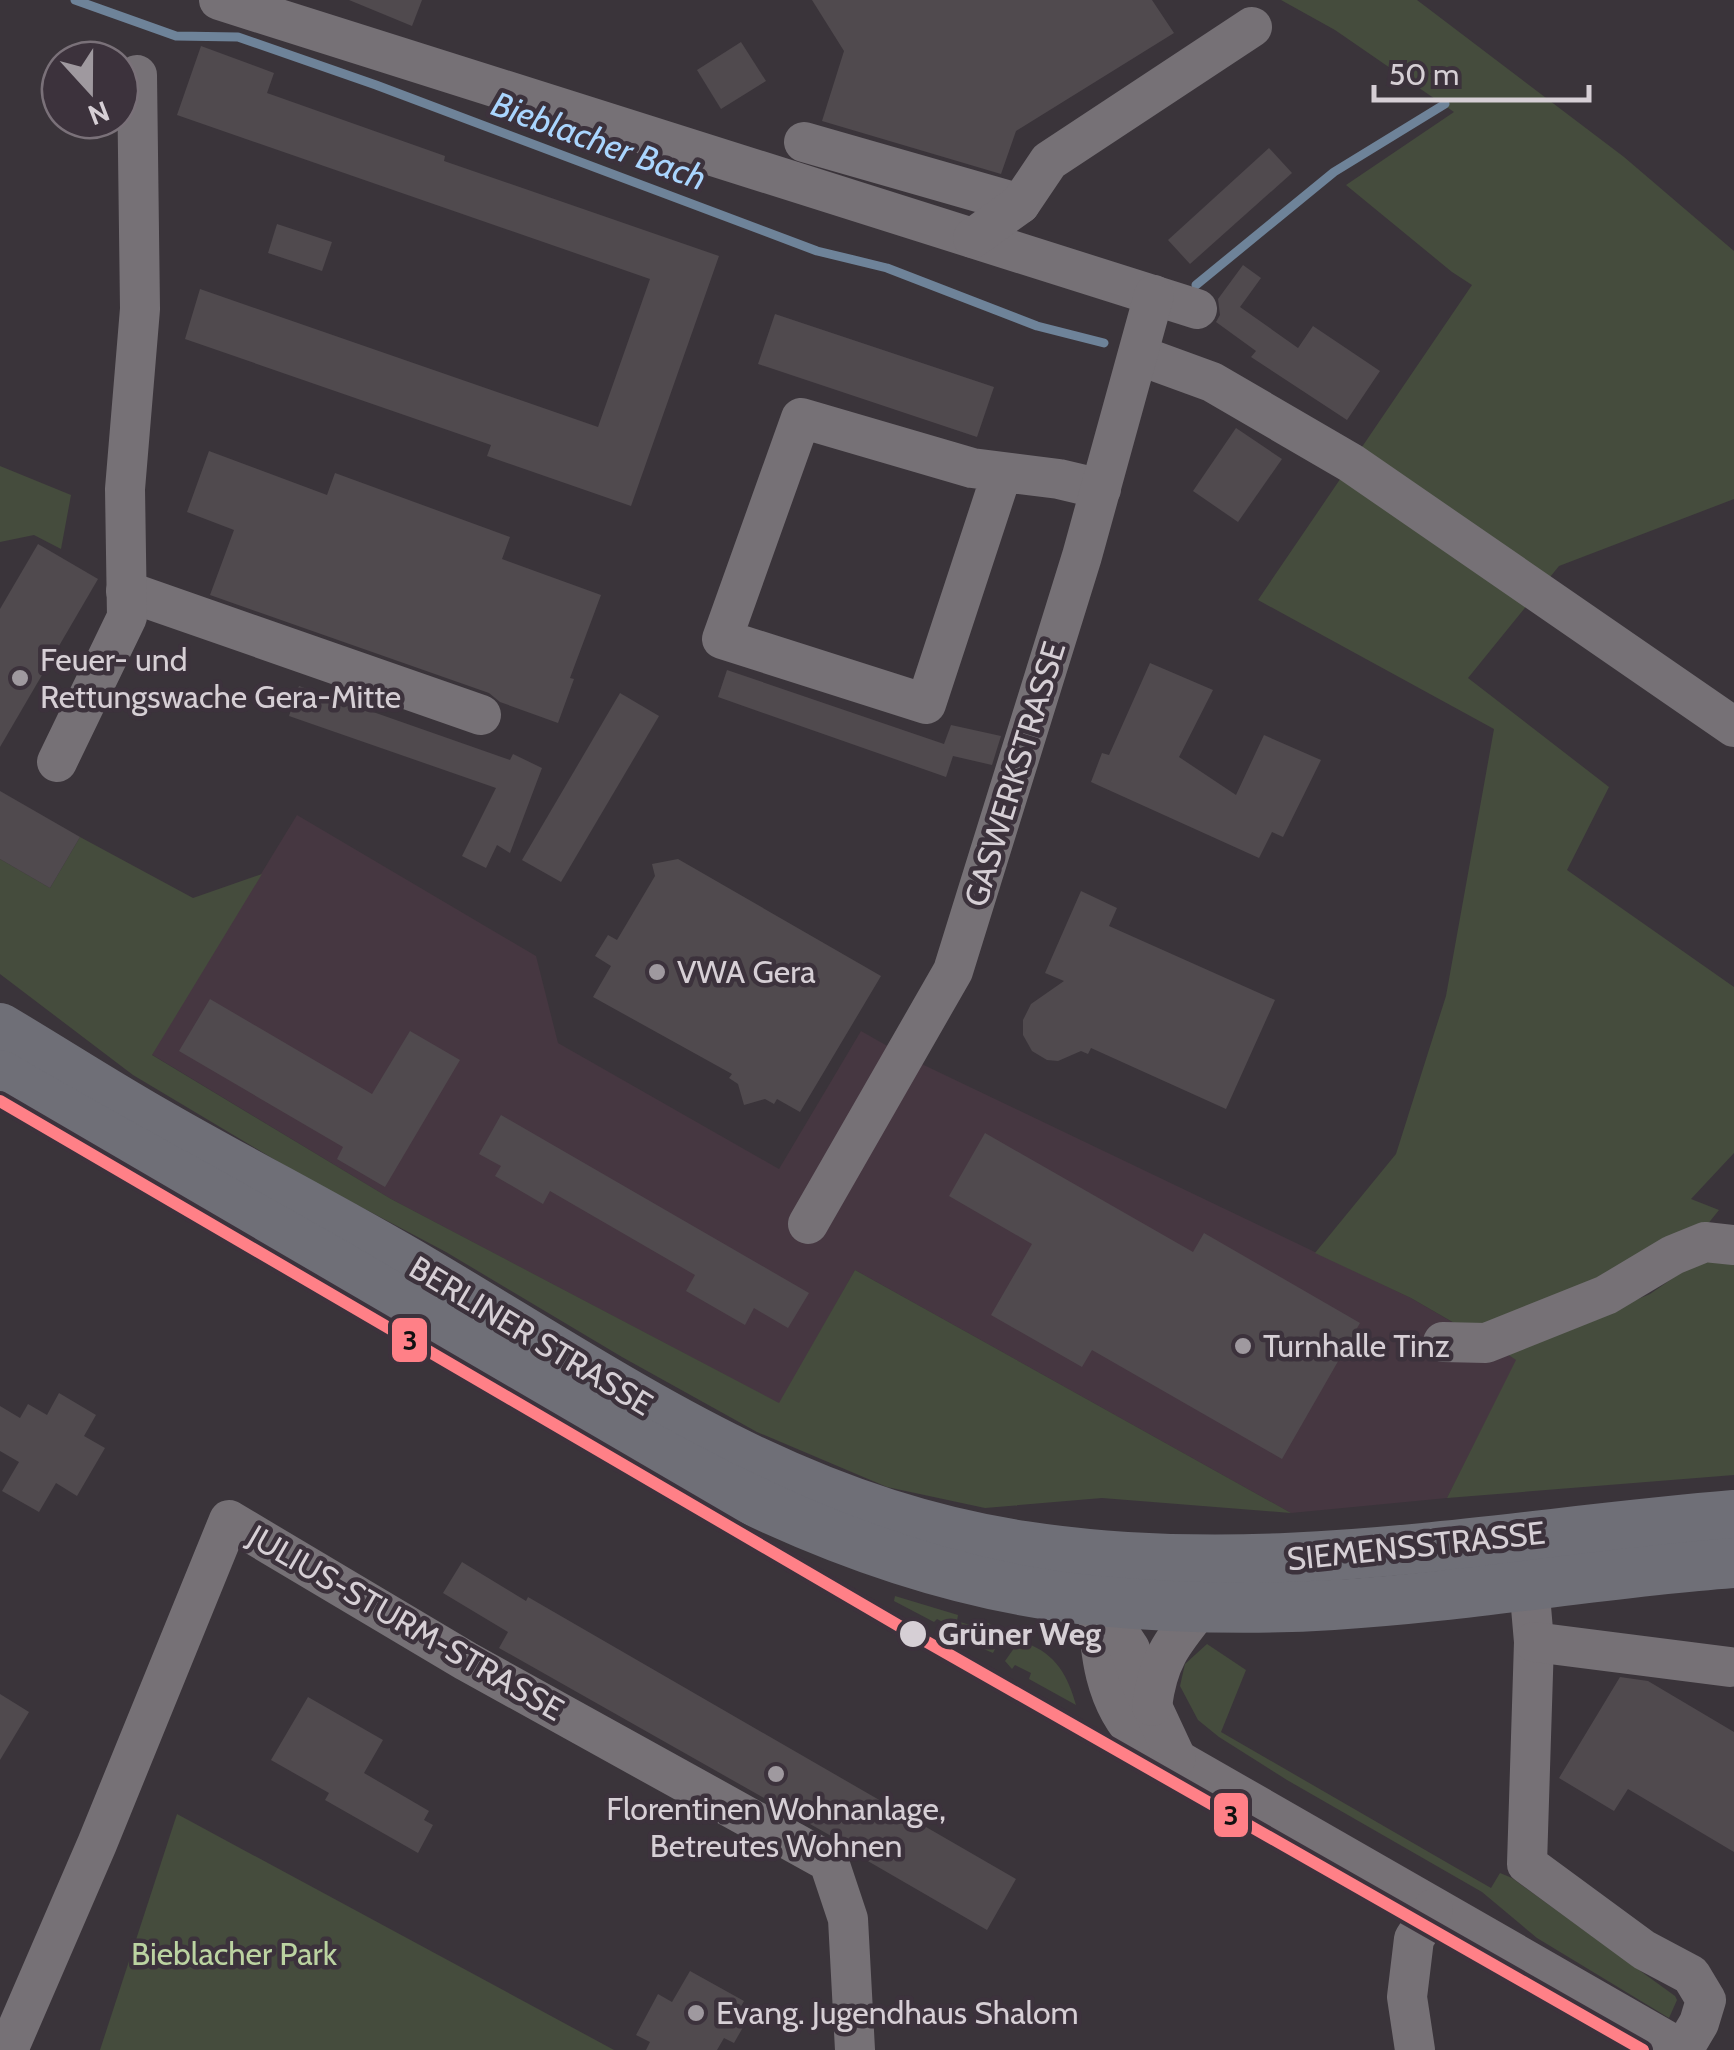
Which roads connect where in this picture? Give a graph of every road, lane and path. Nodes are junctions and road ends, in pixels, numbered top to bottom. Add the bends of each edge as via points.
1 (219, 0) edge
2 (1252, 27) dead end
3 (139, 140) edge
4 (804, 142) dead end
5 (1020, 204) junction
6 (972, 238) junction
7 (1154, 296) junction
8 (1197, 309) dead end
9 (1138, 355) junction
10 (1002, 473) junction
11 (1101, 489) junction
12 (126, 591) junction
13 (481, 715) dead end
14 (1734, 727) edge
15 (57, 762) dead end
16 (0, 1028) edge
17 (0, 1074) edge
18 (808, 1224) dead end
19 (1734, 1246) edge
20 (1442, 1342) dead end
21 (1734, 1515) edge
22 (1734, 1563) edge
23 (1098, 1578) junction
24 (1528, 1584) junction
25 (1202, 1607) junction
26 (1534, 1642) junction
27 (1730, 1667) dead end
28 (1152, 1706) junction
29 (1176, 1758) junction
30 (1433, 1909) junction
31 (860, 2048) edge
32 (8, 2050) edge
33 (1415, 2050) edge
34 (1682, 2050) edge

1 - 6 street
2 - 5 street via 1049,161
3 - 12 street via 140,309 125,489
4 - 5 street
5 - 6 street
6 - 7 street
7 - 8 street
7 - 9 street, GASWERKSTRASSE
9 - 11 street, GASWERKSTRASSE
9 - 14 street via 1212,382 1350,463
10 - 10 street via 801,418 722,638 926,704
10 - 11 street
11 - 18 street, GASWERKSTRASSE via 953,971
12 - 13 street
12 - 15 street via 127,617
16 - 23 main road, BERLINER STRASSE via 710,1441 872,1511 1028,1547
17 - 23 main road, BERLINER STRASSE via 740,1496 874,1551 1004,1586
19 - 20 street via 1705,1242 1606,1296 1486,1343
21 - 23 main road, SIEMENSSTRASSE
22 - 24 main road, SIEMENSSTRASSE
23 - 25 main road, SIEMENSSTRASSE
23 - 28 street
23 - 29 street via 1101,1656 1117,1708 1141,1739
24 - 25 main road, SIEMENSSTRASSE via 1334,1605
24 - 26 street
25 - 28 street via 1166,1650
26 - 27 street
26 - 34 street via 1526,1864 1644,1950 1691,1975 1706,2000
28 - 29 street
29 - 30 street
30 - 33 street via 1414,1939 1407,1997
30 - 34 street
31 - 32 street, JULIUS-STURM-STRASSE via 848,1919 828,1862 228,1520

